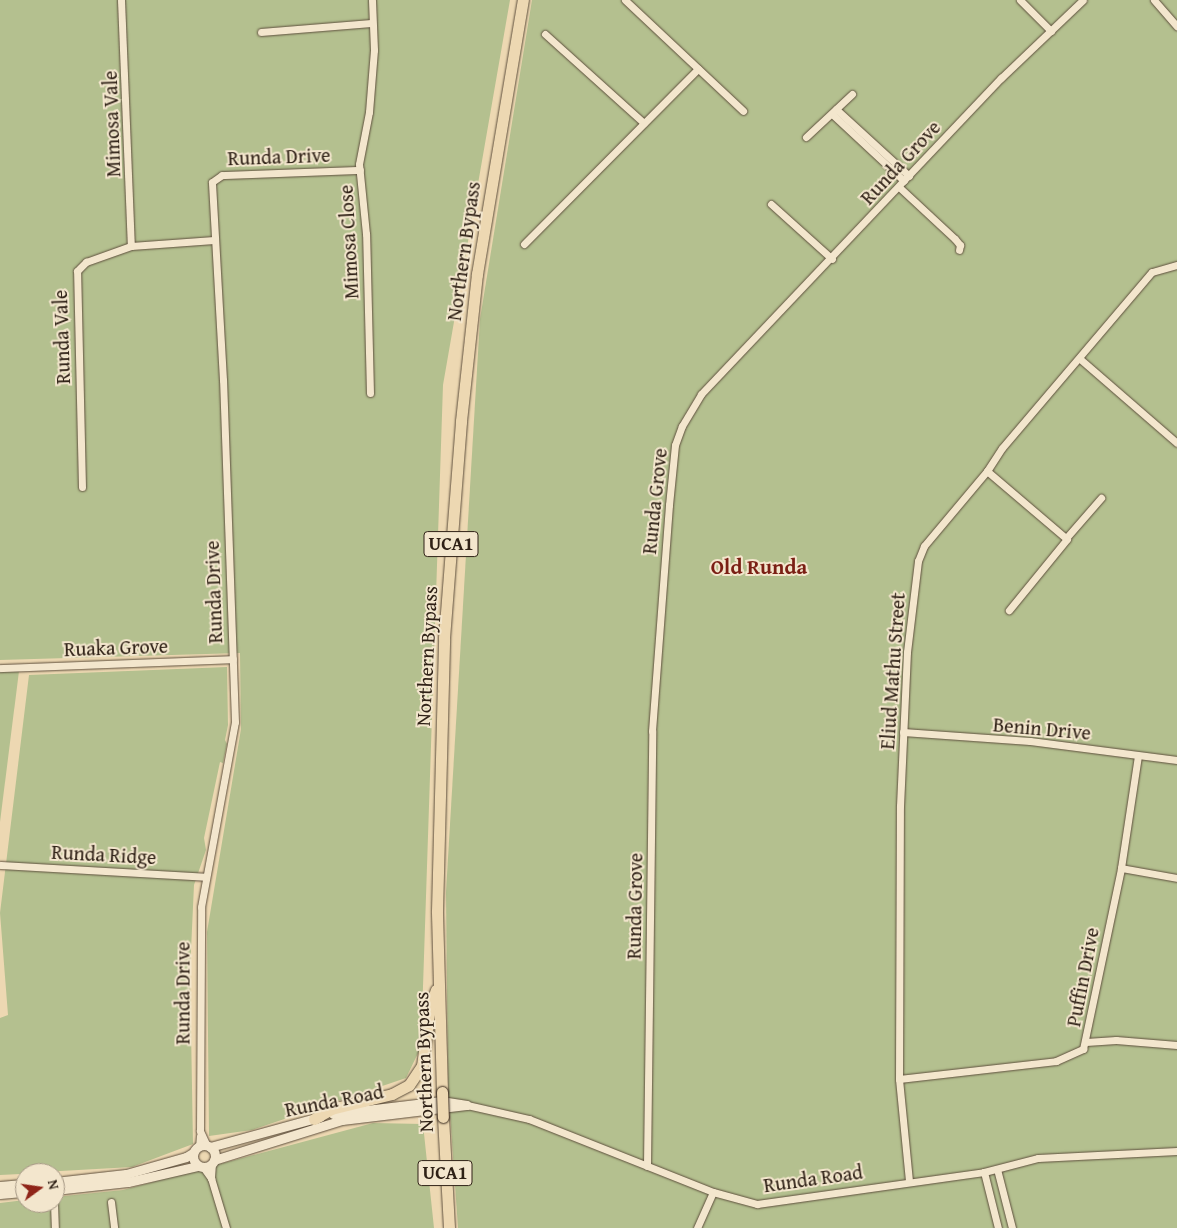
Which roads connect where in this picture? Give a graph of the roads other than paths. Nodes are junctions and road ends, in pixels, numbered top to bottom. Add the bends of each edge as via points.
1 (121, 0) edge
2 (372, 0) edge
3 (523, 0) edge
4 (625, 0) edge
5 (1020, 0) edge
6 (1084, 0) edge
7 (1154, 0) edge
8 (371, 23) junction
9 (1177, 26) edge
10 (1051, 31) junction
11 (261, 32) dead end
12 (545, 34) dead end
13 (698, 69) junction
14 (852, 94) dead end
15 (743, 111) dead end
16 (834, 111) junction
17 (644, 123) junction
18 (806, 138) dead end
19 (360, 170) junction
20 (904, 182) junction
21 (771, 204) dead end
22 (214, 240) junction
23 (524, 244) dead end
24 (131, 246) junction
25 (958, 250) dead end
26 (832, 259) junction
27 (1177, 265) edge
28 (1080, 360) junction
29 (370, 393) dead end
30 (1177, 443) edge
31 (987, 471) junction
32 (82, 487) dead end
33 (1101, 498) dead end
34 (1067, 537) junction
35 (1009, 610) dead end
36 (233, 659) junction
37 (0, 668) edge
38 (903, 732) junction
39 (1138, 756) junction
40 (1177, 760) edge
41 (0, 865) edge
42 (1121, 868) junction
43 (206, 877) junction
44 (1177, 878) edge
45 (439, 985) junction
46 (1086, 1042) junction
47 (1177, 1045) edge
48 (899, 1079) junction
49 (467, 1105) junction
50 (314, 1119) junction
51 (202, 1148) junction
52 (1177, 1150) edge
53 (213, 1162) junction
54 (200, 1166) junction
55 (647, 1166) junction
56 (997, 1169) junction
57 (984, 1172) junction
58 (211, 1178) junction
59 (65, 1181) edge
60 (909, 1181) junction
61 (15, 1185) edge
62 (0, 1186) edge
63 (65, 1189) edge
64 (713, 1192) junction
65 (15, 1193) edge
66 (0, 1194) edge
67 (111, 1202) dead end
68 (55, 1213) edge
69 (56, 1228) edge
70 (114, 1228) edge
71 (226, 1228) edge
72 (449, 1228) edge
73 (697, 1228) edge
74 (998, 1228) edge
75 (1012, 1228) edge

1 - 24 street, Mimosa Vale
2 - 8 street, Mimosa Close
3 - 45 main road, Northern Bypass / UCA1 via 477,274 461,421 440,730
4 - 13 street
5 - 10 street
6 - 10 street, Runda Grove
7 - 9 street
8 - 11 street
8 - 19 street, Mimosa Close via 374,50
10 - 20 street, Runda Grove via 1001,78
12 - 17 street
13 - 15 street
13 - 17 street
14 - 16 street
16 - 18 street
16 - 20 street
17 - 23 street
19 - 22 street, Runda Drive via 216,177 212,182
19 - 29 street, Mimosa Close via 366,234
20 - 25 street via 956,239 960,245
20 - 26 street, Runda Grove
21 - 26 street
22 - 24 street, Runda Vale
22 - 36 street, Runda Drive via 223,380
24 - 32 street, Runda Vale via 86,262 77,271
26 - 55 street, Runda Grove via 701,394 675,445 652,731
27 - 28 street, Eliud Mathu Street via 1152,272
28 - 30 street
28 - 31 street, Eliud Mathu Street via 1002,448
31 - 34 street
31 - 38 street, Eliud Mathu Street via 924,546 918,561 907,652
33 - 34 street
34 - 35 street
36 - 37 street, Ruaka Grove
36 - 43 street, Runda Drive via 235,722
38 - 39 street, Benin Drive via 1030,741
38 - 48 street, Eliud Mathu Street
39 - 40 street, Benin Drive
39 - 42 street, Puffin Drive
41 - 43 street, Runda Ridge
42 - 44 street
42 - 46 street, Puffin Drive
43 - 51 street, Runda Drive via 199,934
45 - 50 main road via 430,1008 424,1060 409,1085 383,1096 331,1109
45 - 72 main road, Northern Bypass / UCA1, bridge
46 - 47 street via 1116,1040
46 - 48 street, Puffin Drive via 1076,1054 1056,1061
48 - 60 street, Eliud Mathu Street
49 - 50 street, Runda Road via 441,1100 342,1112
49 - 53 street, Runda Road via 342,1120
49 - 55 street, Runda Road via 529,1119
50 - 51 street, Runda Road
51 - 53 street, Runda Drive
51 - 54 street, Runda Drive via 193,1158
51 - 59 street, Runda Road via 186,1157 126,1174
52 - 56 street, Runda Road via 1038,1158
53 - 54 street
53 - 58 street, Runda Drive
54 - 58 street
54 - 63 street via 128,1182
55 - 64 street, Runda Road
56 - 57 street, Runda Road
56 - 75 street
57 - 60 street, Runda Road
57 - 74 street
58 - 71 street, Runda Drive
60 - 64 street, Runda Road via 757,1204
61 - 62 street
64 - 73 street
65 - 66 street
67 - 70 street
68 - 69 street

